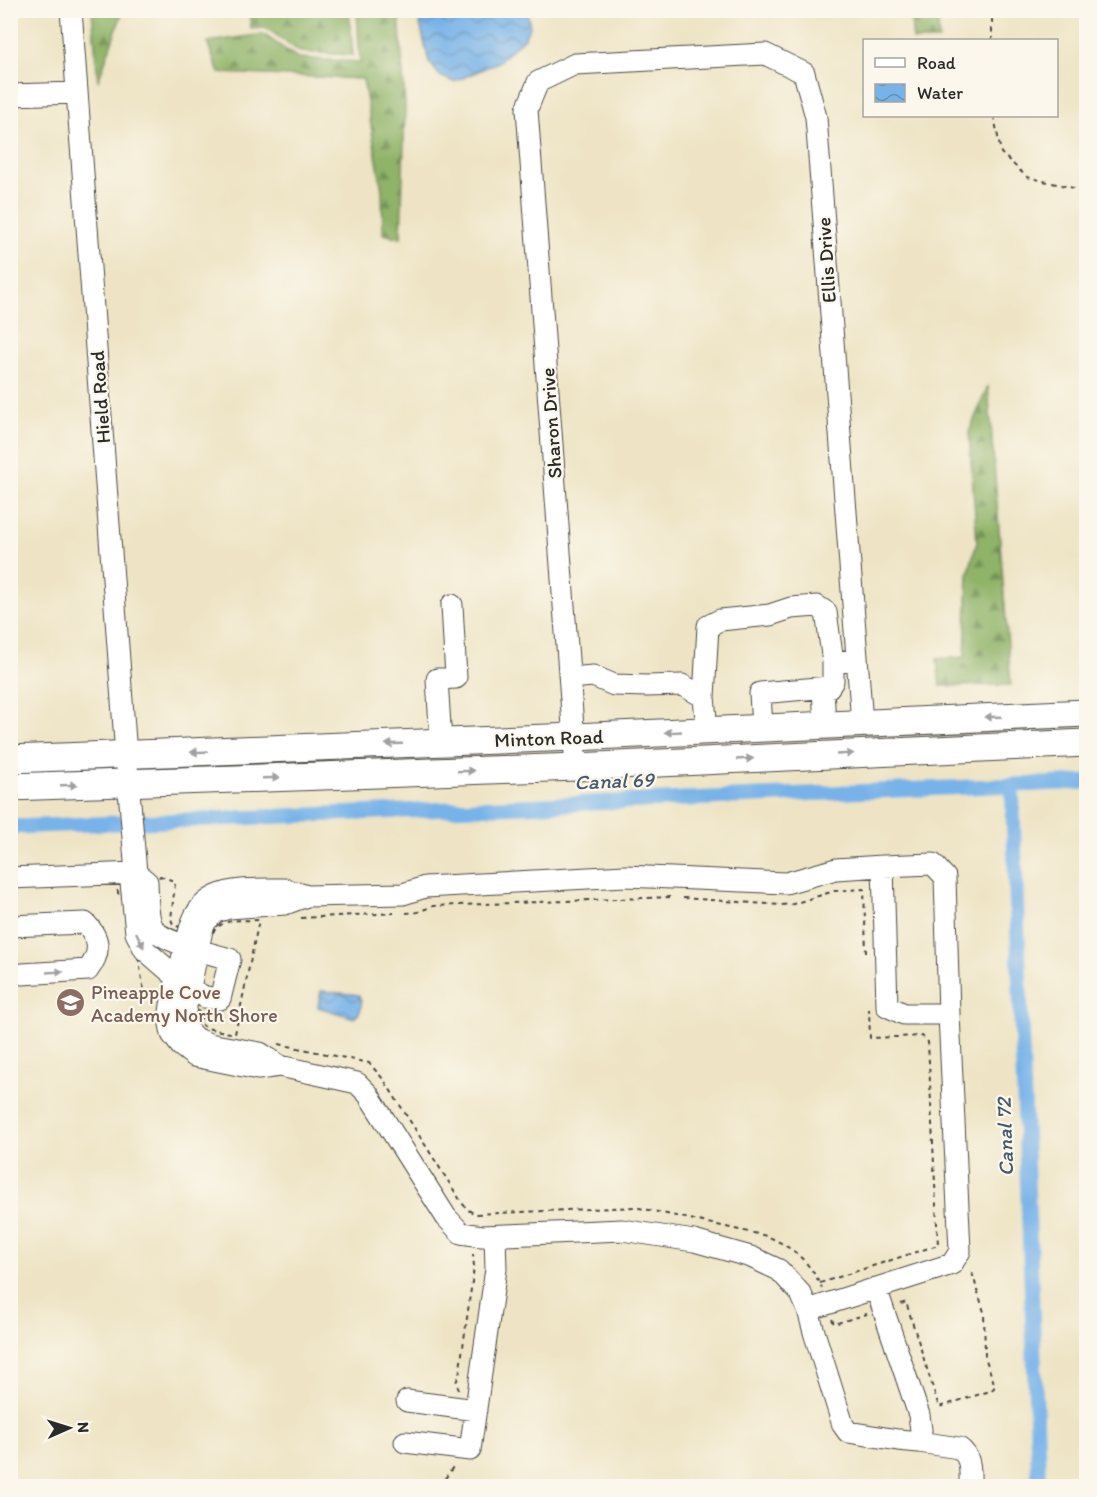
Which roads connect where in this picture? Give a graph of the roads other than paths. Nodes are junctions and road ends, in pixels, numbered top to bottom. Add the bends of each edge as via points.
1 (71, 10) edge
2 (538, 82) joint
3 (77, 93) junction
4 (10, 95) edge
5 (452, 606) dead end
6 (857, 660) junction
7 (833, 662) junction
8 (705, 670) junction
9 (570, 678) junction
10 (682, 685) junction
11 (823, 689) junction
12 (704, 697) junction
13 (1086, 713) edge
14 (862, 723) junction
15 (825, 725) junction
16 (762, 728) junction
17 (707, 730) junction
18 (574, 737) junction
19 (441, 742) junction
20 (1086, 743) edge
21 (126, 755) junction
22 (10, 759) edge
23 (576, 767) junction
24 (129, 784) junction
25 (10, 787) edge
26 (883, 866) junction
27 (136, 873) junction
28 (10, 878) edge
29 (10, 926) edge
30 (192, 947) junction
31 (22, 974) dead end
32 (183, 983) junction
33 (949, 1014) junction
34 (495, 1236) junction
35 (876, 1288) junction
36 (808, 1310) junction
37 (407, 1401) dead end
38 (468, 1409) junction
39 (405, 1442) dead end
40 (920, 1442) junction
41 (970, 1486) edge

1 - 3 street, Hield Road
2 - 6 street, Ellis Drive via 575,64 765,54 804,73 816,117
2 - 9 street, Sharon Drive via 527,109
3 - 4 street
3 - 21 street, Hield Road
5 - 19 street via 456,678 437,679
6 - 7 street
6 - 14 street, Ellis Drive
7 - 8 street via 826,612 817,606 720,620 708,626
7 - 11 street via 833,681
8 - 10 street
8 - 12 street
9 - 10 street via 593,676 614,685
9 - 18 street, Sharon Drive
10 - 12 street
11 - 15 street
11 - 16 street via 760,693
12 - 17 street
13 -> 14 main road, Minton Road
14 - 15 main road, Minton Road
15 - 16 main road, Minton Road
16 - 17 main road, Minton Road
17 -> 18 main road, Minton Road
18 - 19 main road, Minton Road
18 - 23 street, Sharon Drive
19 -> 21 main road, Minton Road
23 -> 20 main road, Minton Road
21 - 22 main road, Minton Road
21 - 24 street, Hield Road
24 -> 23 main road, Minton Road
25 -> 24 main road, Minton Road
24 - 27 street, Hield Road
26 - 30 street via 836,869 786,883 625,876 425,887 403,894 307,896 285,904 270,898 216,912 206,921
26 - 33 street via 887,1006 904,1014
26 - 33 street via 933,864 945,877
27 - 28 street
27 - 30 street via 147,882 149,914 158,934
27 -> 32 street via 131,883 136,933 145,950
31 -> 29 street via 88,970 97,946 94,932 85,923
30 - 32 street
30 - 32 street via 230,959 220,999 205,997
32 - 34 street via 169,1019 180,1046 194,1056 241,1057 258,1069 280,1066 357,1083 368,1094 446,1217 461,1233
33 - 35 street via 960,1251 952,1264
34 - 36 street via 622,1230 694,1241 751,1257 779,1270 801,1294
34 - 38 street via 496,1269
35 - 36 street
35 - 40 street via 919,1415
36 - 40 street via 848,1432
37 - 38 street
38 - 39 street via 470,1450
40 - 41 street via 965,1452

